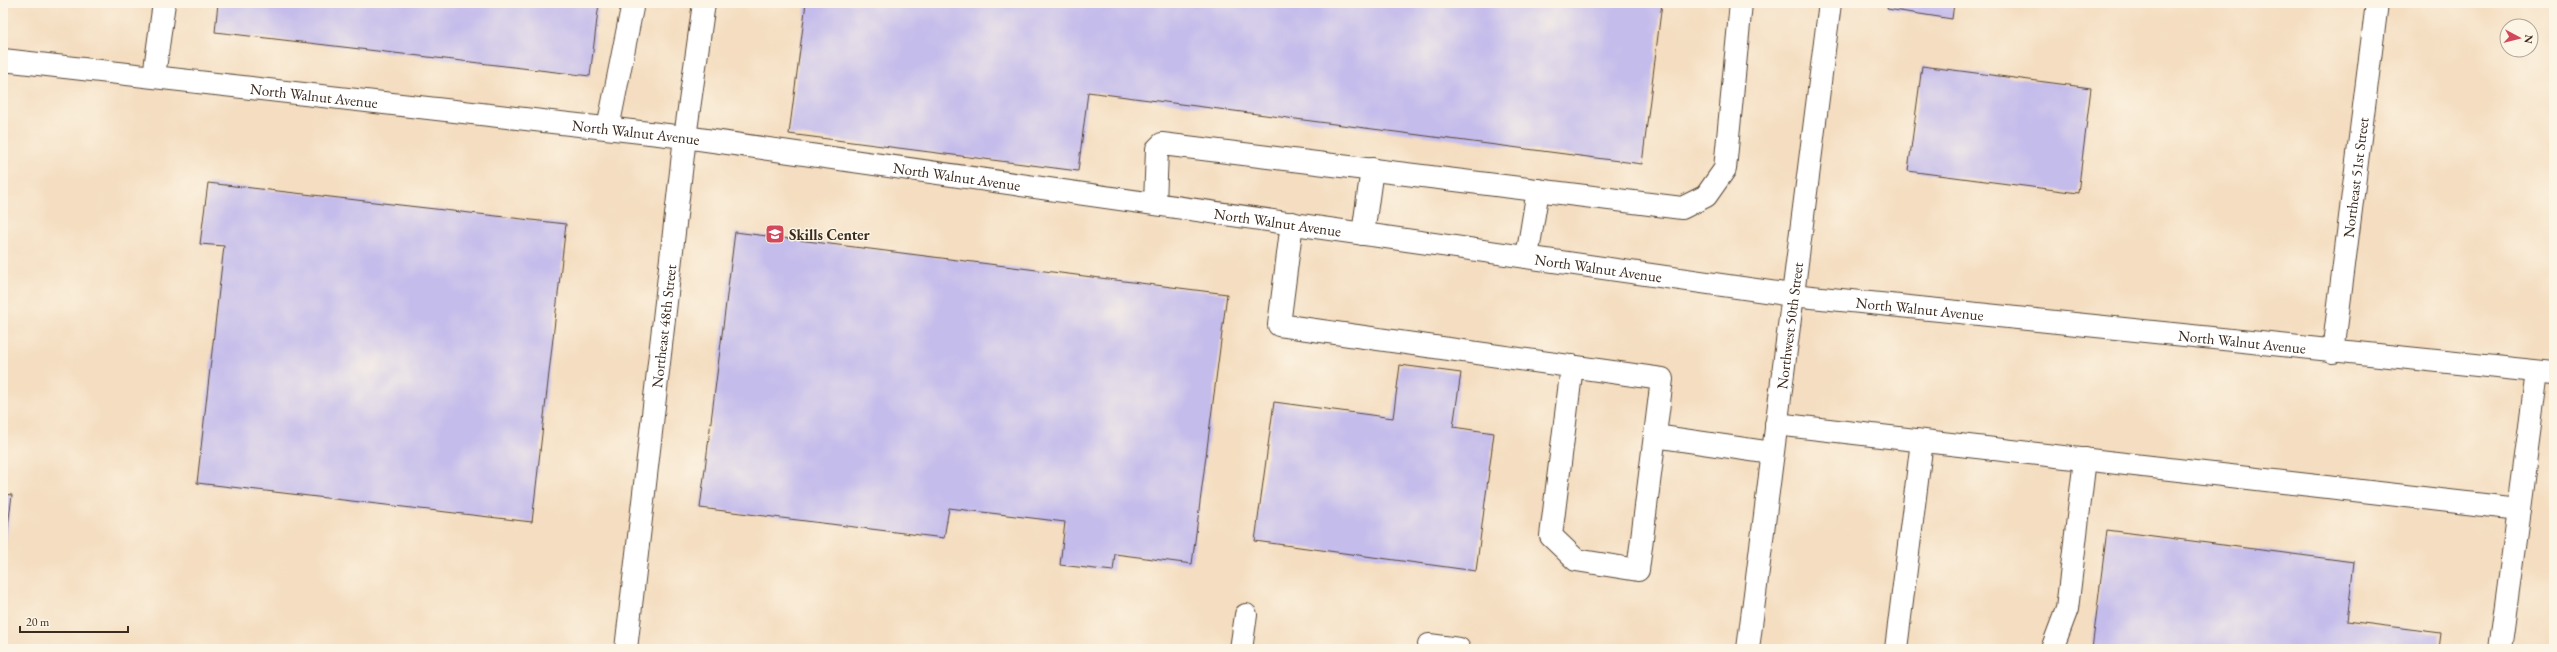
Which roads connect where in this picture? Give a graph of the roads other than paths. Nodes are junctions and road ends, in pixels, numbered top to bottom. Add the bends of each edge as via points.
1 (164, 3) edge
2 (633, 3) edge
3 (704, 3) edge
4 (1741, 3) edge
5 (1830, 3) edge
6 (2377, 3) edge
7 (3, 60) edge
8 (154, 76) junction
9 (608, 128) junction
10 (686, 137) junction
11 (1372, 169) junction
12 (1538, 190) junction
13 (1155, 204) junction
14 (1292, 223) junction
15 (1363, 234) junction
16 (1527, 257) junction
17 (1792, 295) junction
18 (2333, 352) junction
19 (1572, 366) junction
20 (2545, 373) edge
21 (1776, 424) junction
22 (1655, 436) junction
23 (1922, 440) junction
24 (1772, 453) junction
25 (2085, 459) junction
26 (2519, 509) junction
27 (1246, 615) dead end
28 (1429, 645) dead end
29 (626, 649) edge
30 (1241, 649) edge
31 (1459, 649) edge
32 (1748, 649) edge
33 (1896, 649) edge
34 (2052, 649) edge
35 (2500, 649) edge

1 - 8 street
2 - 9 street
3 - 10 street, Northeast 48th Street
4 - 12 street via 1725,169 1706,196 1682,208
5 - 17 street, Northwest 50th Street
6 - 18 street, Northeast 51st Street
7 - 8 street, North Walnut Avenue
8 - 9 street, North Walnut Avenue
9 - 10 street, North Walnut Avenue
10 - 13 street, North Walnut Avenue
10 - 29 street, Northeast 48th Street
11 - 12 street
11 - 13 street via 1162,144 1157,149
11 - 15 street
12 - 16 street
13 - 14 street, North Walnut Avenue
14 - 15 street, North Walnut Avenue
14 - 19 street via 1279,325
15 - 16 street, North Walnut Avenue
16 - 17 street, North Walnut Avenue
17 - 18 street, North Walnut Avenue
17 - 21 street, Northwest 50th Street
18 - 20 street, North Walnut Avenue
19 - 22 street via 1662,379
19 - 22 street via 1551,536 1576,560 1638,570
20 - 26 street
21 - 23 street
21 - 24 street, Northwest 50th Street
22 - 24 street
23 - 25 street
23 - 33 street
24 - 32 street, Northwest 50th Street
25 - 26 street
25 - 34 street via 2067,609
26 - 35 street
27 - 30 street
28 - 31 street

